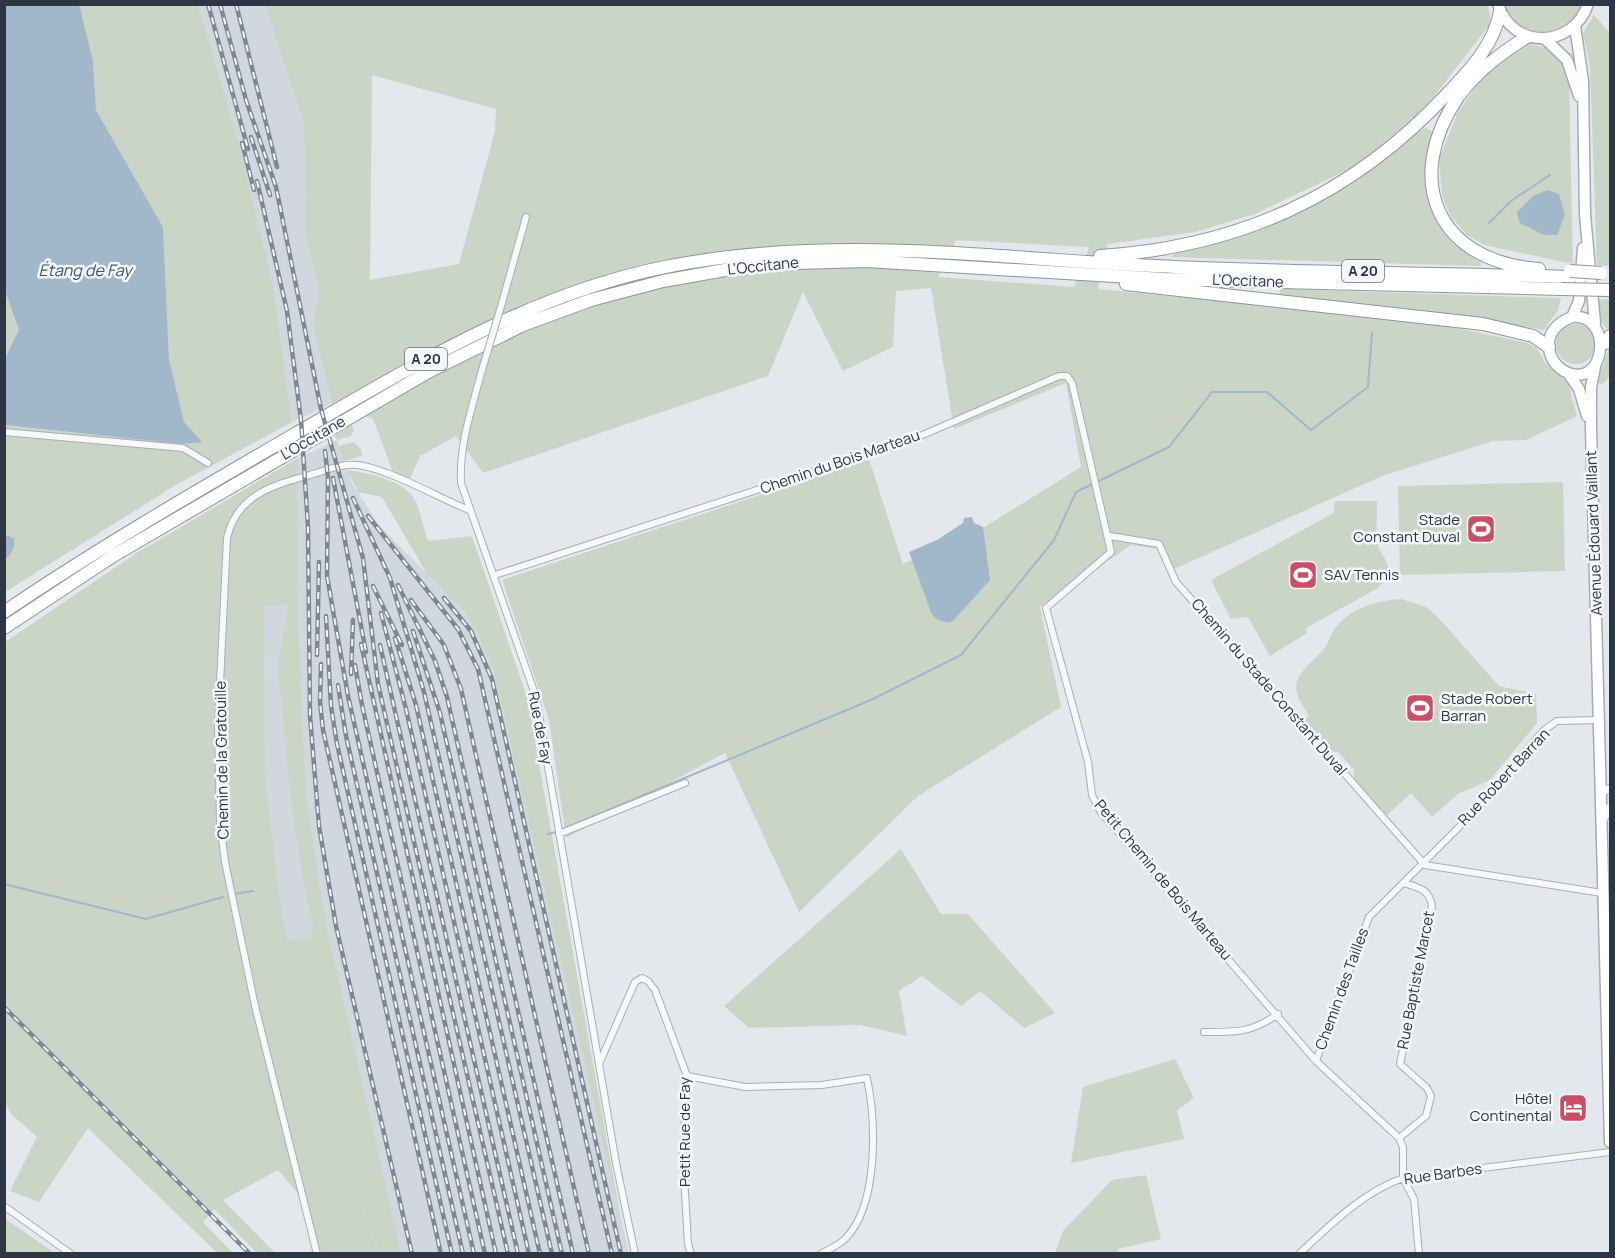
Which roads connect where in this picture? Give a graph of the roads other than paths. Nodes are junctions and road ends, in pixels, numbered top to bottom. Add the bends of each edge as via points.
1 (1588, 4) edge
2 (1499, 8) edge
3 (1575, 26) junction
4 (1527, 37) junction
5 (1545, 39) junction
6 (1583, 114) junction
7 (1585, 215) junction
8 (526, 217) dead end
9 (1051, 259) junction
10 (1081, 274) junction
11 (1570, 274) junction
12 (1607, 281) edge
13 (1572, 317) junction
14 (1595, 323) junction
15 (1608, 340) edge
16 (1549, 347) junction
17 (1595, 367) junction
18 (1568, 372) junction
19 (1591, 428) junction
20 (4, 432) edge
21 (208, 463) dead end
22 (469, 510) junction
23 (1110, 536) junction
24 (495, 575) junction
25 (4, 612) edge
26 (4, 628) edge
27 (1599, 720) junction
28 (1606, 780) edge
29 (685, 783) dead end
30 (1607, 791) edge
31 (1611, 807) edge
32 (1602, 822) junction
33 (559, 834) junction
34 (1422, 862) junction
35 (1404, 883) junction
36 (1602, 892) junction
37 (1278, 1014) junction
38 (1204, 1032) dead end
39 (1316, 1061) junction
40 (598, 1066) junction
41 (687, 1076) junction
42 (1399, 1138) junction
43 (1611, 1142) edge
44 (1611, 1152) edge
45 (1403, 1178) junction
46 (4, 1206) edge
47 (71, 1254) edge
48 (317, 1254) edge
49 (635, 1254) edge
50 (691, 1254) edge
51 (821, 1254) edge
52 (1299, 1254) edge
53 (1419, 1254) edge

1 - 3 main road
2 - 4 main road via 1511,27
2 - 9 highway via 1492,38 1425,117 1369,165 1311,201 1246,229 1186,246
3 - 5 main road via 1563,35
3 - 6 main road
4 - 5 main road
4 - 11 highway via 1474,77 1446,118 1432,162 1435,204 1445,224 1481,256 1503,264
5 - 6 main road via 1567,60
6 - 7 main road
7 - 13 main road via 1579,301
7 - 14 main road
8 - 22 street, Rue de Fay, bridge via 460,460 461,483
9 - 11 highway, L'Occitane / A 20 via 1155,266
9 - 25 highway, L'Occitane / A 20 via 864,248 780,251 662,268 596,285 521,313 423,361 105,546
10 - 12 highway, L'Occitane / A 20, bridge via 1561,289
10 - 16 highway via 1105,282 1483,324 1533,336
10 - 26 highway, L'Occitane / A 20 via 812,261 709,271 591,300 523,325 428,372 113,556
11 - 12 highway, L'Occitane / A 20
13 - 14 main road
13 - 16 main road via 1556,326
14 - 15 main road
15 - 17 main road
16 - 18 main road via 1555,363
17 - 18 main road via 1580,374
17 - 19 main road
18 - 19 main road via 1579,389
19 - 27 main road, Avenue Édouard Vaillant
20 - 21 street via 183,448
22 - 24 street, Rue de Fay
22 - 48 street, Chemin de la Gratouille via 381,472 345,465 283,482 250,497 233,520 227,538 218,725 225,862 255,1006
23 - 24 street, Chemin du Bois Marteau via 1092,476 1072,383 1063,375 911,440
23 - 34 street, Chemin du Stade Constant Duval via 1159,544 1176,582
23 - 37 street, Petit Chemin de Bois Marteau via 1111,552 1046,608 1088,762 1092,795 1107,819
24 - 33 street, Rue de Fay via 536,697
27 - 28 main road, Avenue Édouard Vaillant
27 - 34 street, Rue Robert Barran via 1557,721 1543,731 1477,809
28 - 30 main road, Avenue Édouard Vaillant
29 - 33 street
30 - 32 main road, Avenue Édouard Vaillant
31 - 32 street
32 - 36 main road, Avenue Édouard Vaillant
33 - 40 street, Rue de Fay
34 - 35 street, Chemin des Tailles
34 - 36 street via 1425,866
35 - 39 street, Chemin des Tailles via 1369,917
35 - 42 street, Rue Baptiste Marcet via 1424,889 1431,897 1432,907 1400,1064 1431,1096 1426,1116
36 - 43 main road, Avenue Édouard Vaillant
37 - 38 street via 1258,1028
37 - 39 street, Petit Chemin de Bois Marteau
39 - 42 street, Chemin des Tailles
40 - 41 street, Petit Rue de Fay via 634,982 642,978 655,990
40 - 49 street, Rue de Fay
41 - 50 street, Petit Rue de Fay via 683,1158
41 - 51 street via 745,1087 822,1085 867,1078 872,1102 872,1164 865,1200 856,1225 844,1240
42 - 45 street via 1403,1147
44 - 45 street, Rue Barbes
45 - 52 street, Rue Barbes via 1383,1185
45 - 53 street via 1414,1199
46 - 47 street

